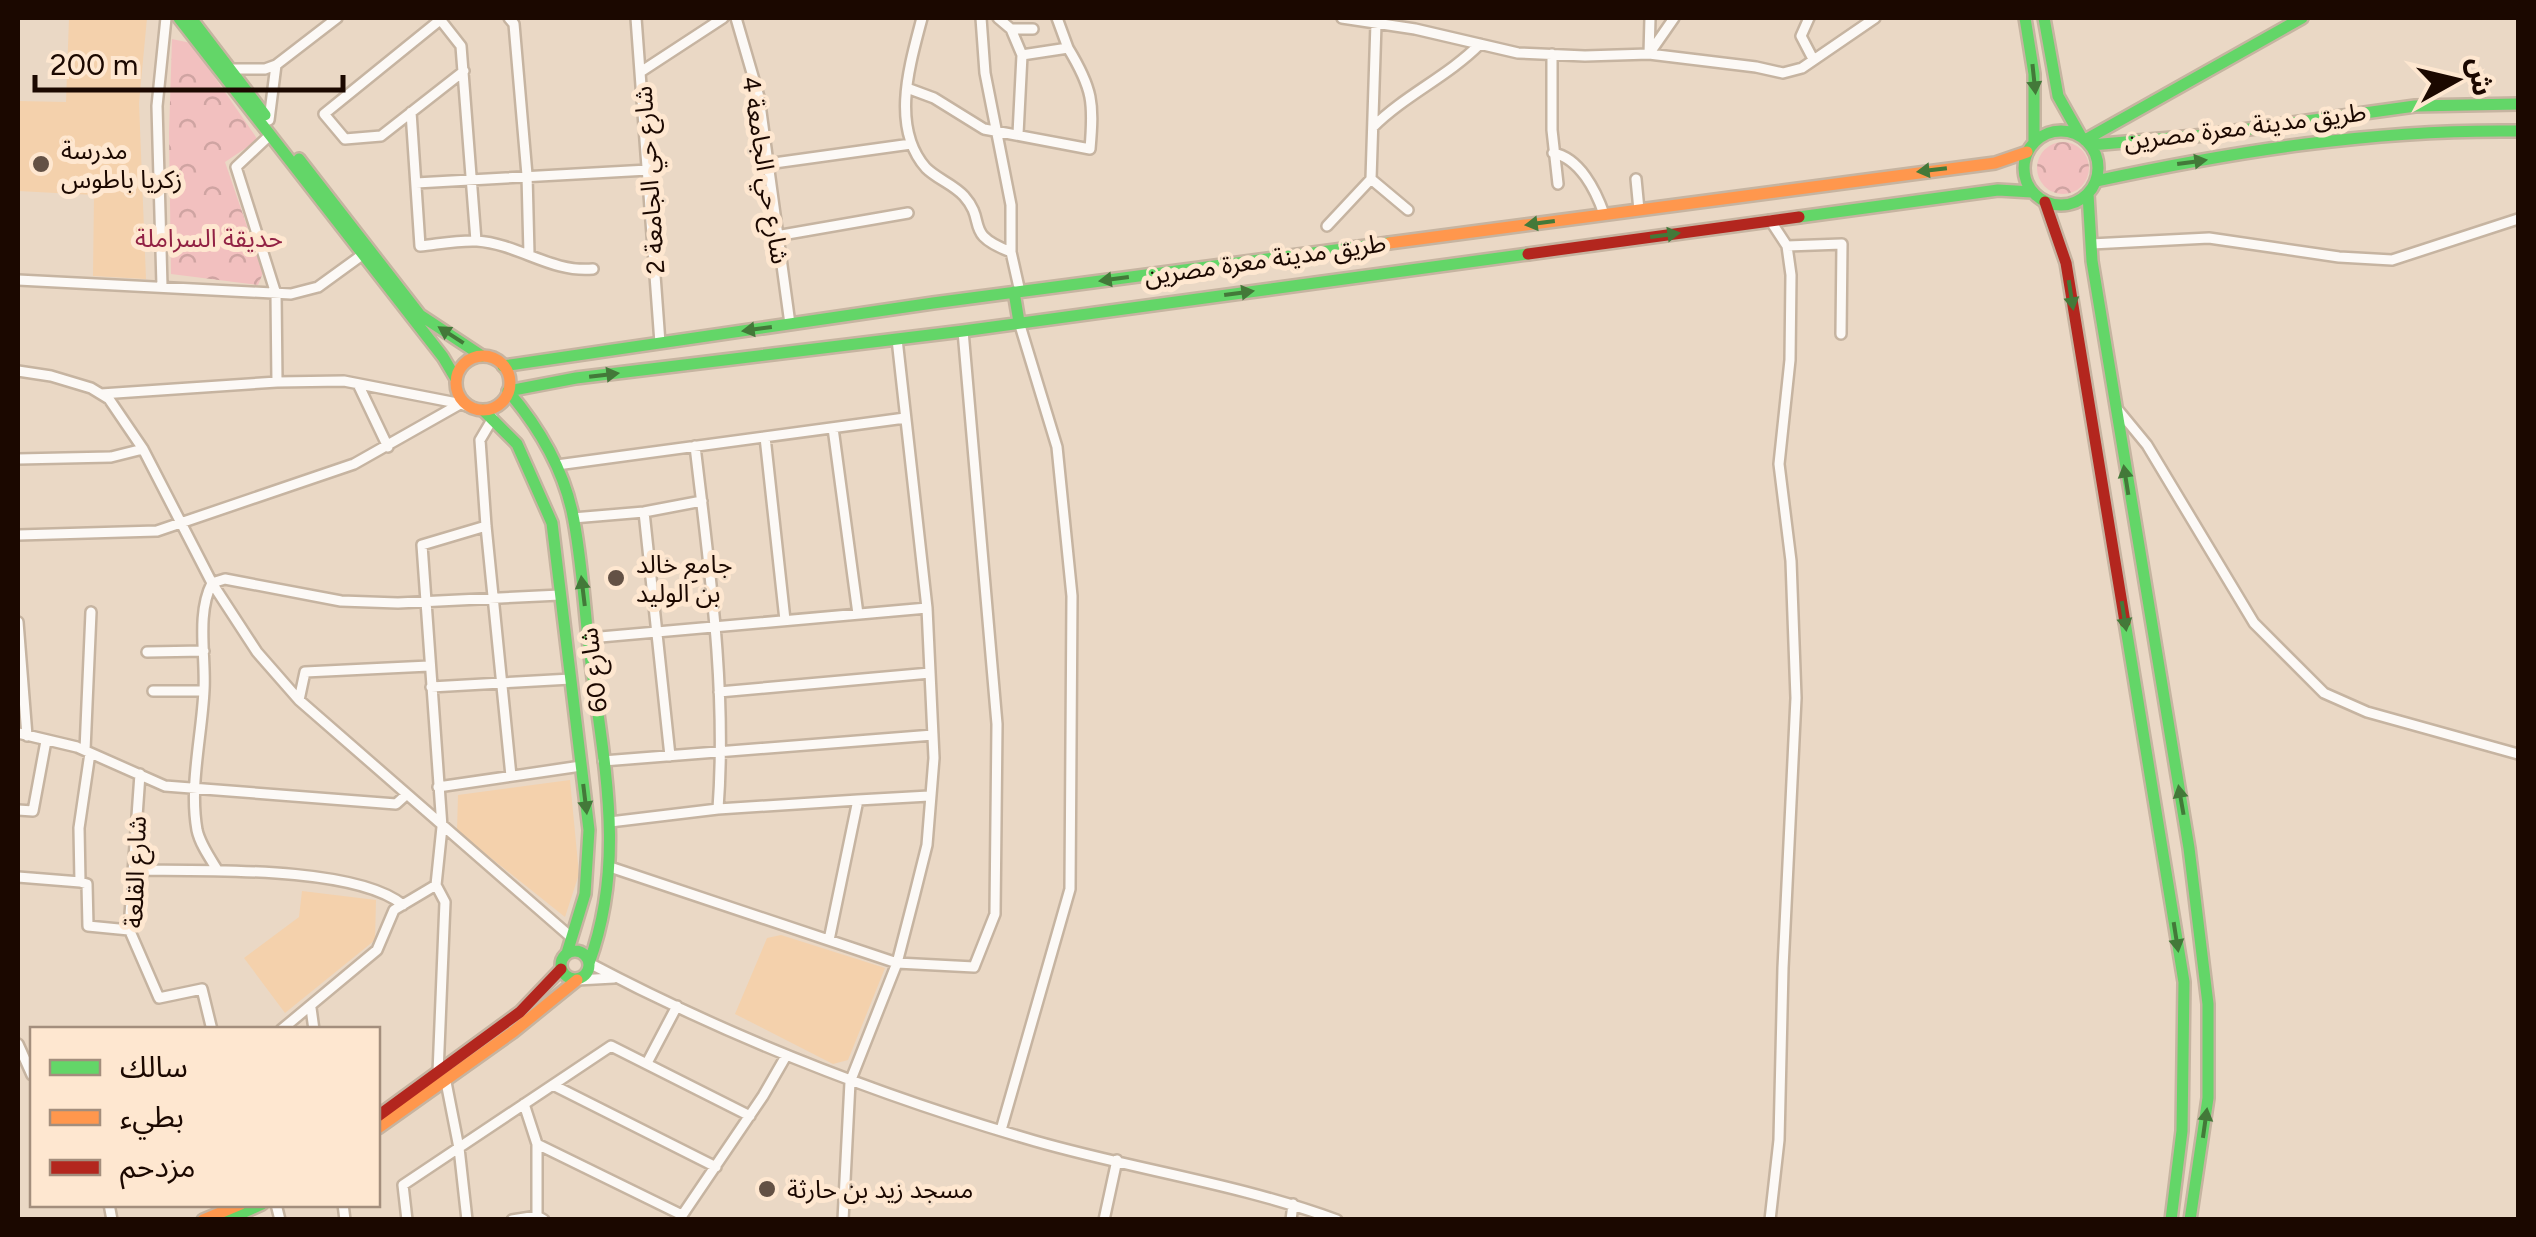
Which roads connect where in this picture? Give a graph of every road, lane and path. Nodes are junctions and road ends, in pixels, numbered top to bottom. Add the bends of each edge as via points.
1 (166, 18) edge
2 (179, 18) edge
3 (191, 18) edge
4 (338, 18) edge
5 (440, 18) edge
6 (508, 18) edge
7 (636, 18) edge
8 (723, 18) edge
9 (736, 18) edge
10 (922, 18) edge
11 (981, 18) edge
12 (1057, 18) edge
13 (1342, 18) edge
14 (1650, 18) edge
15 (1674, 18) edge
16 (1809, 18) edge
17 (1875, 18) edge
18 (2025, 18) edge
19 (2044, 18) edge
20 (2302, 18) edge
21 (1004, 23) edge
22 (1376, 23) junction
23 (1033, 29) dead end
24 (982, 34) junction
25 (1480, 44) junction
26 (1068, 48) junction
27 (1552, 54) junction
28 (1649, 54) junction
29 (1022, 55) junction
30 (1813, 59) junction
31 (276, 65) junction
32 (230, 70) junction
33 (464, 70) junction
34 (642, 70) junction
35 (907, 88) junction
36 (2518, 104) edge
37 (411, 112) junction
38 (269, 120) junction
39 (1373, 127) junction
40 (996, 130) junction
41 (2518, 132) edge
42 (1018, 134) junction
43 (270, 135) junction
44 (2085, 140) junction
45 (911, 144) junction
46 (2031, 146) junction
47 (1553, 152) junction
48 (767, 164) junction
49 (648, 170) junction
50 (527, 176) junction
51 (471, 178) junction
52 (1371, 179) junction
53 (1636, 179) dead end
54 (2096, 181) junction
55 (416, 183) junction
56 (1558, 184) dead end
57 (2032, 192) junction
58 (2088, 194) junction
59 (2045, 202) junction
60 (1408, 210) dead end
61 (1640, 210) junction
62 (908, 213) dead end
63 (1604, 214) junction
64 (2518, 219) edge
65 (1770, 220) junction
66 (1327, 226) dead end
67 (776, 236) junction
68 (476, 241) junction
69 (2091, 244) junction
70 (1788, 246) junction
71 (1012, 252) junction
72 (529, 254) junction
73 (362, 255) junction
74 (593, 270) dead end
75 (18, 280) edge
76 (162, 286) junction
77 (1017, 292) junction
78 (276, 294) junction
79 (1019, 322) junction
80 (790, 324) junction
81 (963, 331) junction
82 (1841, 334) dead end
83 (897, 339) junction
84 (660, 343) junction
85 (482, 356) junction
86 (503, 366) junction
87 (18, 372) edge
88 (456, 379) junction
89 (277, 382) junction
90 (358, 384) junction
91 (508, 392) junction
92 (102, 394) junction
93 (460, 404) junction
94 (2114, 405) junction
95 (483, 412) junction
96 (905, 418) junction
97 (833, 428) junction
98 (538, 430) junction
99 (764, 437) junction
100 (517, 444) junction
101 (388, 446) junction
102 (695, 446) junction
103 (144, 449) junction
104 (18, 459) edge
105 (557, 464) junction
106 (702, 501) junction
107 (644, 512) junction
108 (574, 518) junction
109 (180, 523) junction
110 (486, 526) junction
111 (18, 535) edge
112 (212, 583) junction
113 (560, 594) junction
114 (493, 598) junction
115 (425, 600) junction
116 (927, 608) junction
117 (91, 612) dead end
118 (858, 614) junction
119 (784, 620) junction
120 (18, 622) edge
121 (715, 626) junction
122 (658, 632) junction
123 (589, 638) junction
124 (204, 651) junction
125 (147, 652) dead end
126 (429, 666) junction
127 (930, 673) junction
128 (570, 679) junction
129 (501, 681) junction
130 (431, 686) junction
131 (153, 691) dead end
132 (204, 691) junction
133 (719, 692) junction
134 (299, 700) junction
135 (22, 735) edge
136 (933, 735) junction
137 (46, 740) junction
138 (88, 752) junction
139 (722, 752) junction
140 (2518, 754) edge
141 (670, 756) junction
142 (603, 761) junction
143 (581, 766) junction
144 (140, 774) junction
145 (511, 776) junction
146 (196, 787) junction
147 (438, 787) junction
148 (406, 795) junction
149 (928, 796) junction
150 (858, 800) junction
151 (718, 809) junction
152 (18, 810) edge
153 (610, 822) junction
154 (442, 827) junction
155 (613, 868) junction
156 (133, 870) junction
157 (218, 871) junction
158 (18, 876) edge
159 (80, 882) junction
160 (436, 884) junction
161 (403, 905) junction
162 (129, 930) junction
163 (572, 938) junction
164 (829, 940) junction
165 (566, 953) junction
166 (589, 963) junction
167 (897, 963) junction
168 (561, 969) junction
169 (616, 978) junction
170 (577, 980) junction
171 (678, 1006) junction
172 (310, 1008) junction
173 (211, 1027) edge
174 (286, 1027) edge
175 (313, 1027) edge
176 (18, 1044) edge
177 (786, 1056) junction
178 (647, 1062) junction
179 (30, 1071) edge
180 (442, 1077) junction
181 (850, 1082) junction
182 (553, 1085) junction
183 (524, 1104) junction
184 (380, 1115) edge
185 (750, 1116) junction
186 (380, 1126) edge
187 (1001, 1130) junction
188 (537, 1144) junction
189 (459, 1148) junction
190 (1117, 1160) junction
191 (716, 1167) junction
192 (1293, 1204) junction
193 (234, 1207) edge
194 (255, 1207) edge
195 (680, 1217) edge
196 (541, 1218) edge
197 (202, 1220) edge
198 (227, 1220) edge
199 (407, 1220) edge
200 (467, 1220) edge
201 (512, 1220) edge
202 (843, 1220) edge
203 (1104, 1220) edge
204 (1291, 1220) edge
205 (1338, 1220) edge
206 (1770, 1220) edge
207 (2171, 1220) edge
208 (2190, 1220) edge

1 - 76 street via 157,106
2 - 43 main road
3 - 32 main road
4 - 31 street
5 - 33 street via 461,46
5 - 37 street via 324,114 345,139 382,136
6 - 50 street via 514,24
7 - 34 street, شارع حي الجامعة 2
8 - 34 street
9 - 48 street, شارع حي الجامعة 4 via 759,97
10 - 35 street
11 - 24 street
12 - 26 street
13 - 22 street
14 - 28 street
15 - 28 street
16 - 30 street via 1801,36
17 - 30 street
18 -> 46 main road via 2034,74
19 - 44 main road via 2058,96
20 - 44 main road
21 - 23 street
21 - 24 street
21 - 29 street
22 - 25 street
22 - 39 street
24 - 40 street
25 - 27 street
25 - 39 street
26 - 29 street
26 - 42 street via 1094,106 1090,149
27 - 28 street
27 - 47 street
28 - 30 street via 1783,73
29 - 42 street
31 - 32 street
31 - 38 street
32 - 38 main road
33 - 37 street
33 - 51 street
34 - 49 street, شارع حي الجامعة 2
35 - 40 street
35 - 45 street
36 - 44 main road, طريق مدينة معرة مصرين via 2416,106 2206,135
37 - 55 street
85 -> 38 main road via 420,315
39 - 52 street
40 - 42 street
40 - 71 street via 1012,213
54 -> 41 main road, طريق مدينة معرة مصرين via 2152,166 2364,135
43 - 73 main road
43 - 78 street via 236,166
44 - 46 main road via 2058,130
44 - 54 main road via 2098,161
45 - 48 street
45 - 71 street via 930,172 966,199 984,238
46 - 57 main road via 2024,173
46 -> 61 main road, طريق مدينة معرة مصرين via 1995,162
47 - 56 street
47 - 63 street via 1592,183
48 - 67 street, شارع حي الجامعة 4
49 - 50 street
49 - 84 street, شارع حي الجامعة 2
50 - 51 street
50 - 72 street
51 - 55 street
51 - 68 street
52 - 60 street
52 - 66 street
53 - 61 street
54 - 58 main road
55 - 68 street via 420,246
57 - 59 main road
57 - 65 main road, طريق مدينة معرة مصرين via 1998,190
58 - 59 main road via 2068,205
58 - 69 main road
59 -> 207 main road via 2066,263 2184,982 2184,1094
61 - 63 main road, طريق مدينة معرة مصرين
62 - 67 street
63 -> 77 main road, طريق مدينة معرة مصرين
64 - 69 street via 2392,260 2209,238
65 - 70 street
79 -> 65 main road, طريق مدينة معرة مصرين
67 - 80 street, شارع حي الجامعة 4
68 - 72 street
69 - 94 main road
70 - 82 street via 1842,244
70 - 206 street via 1790,360 1778,464 1791,561 1796,698 1779,1140
71 - 77 street
72 - 74 street via 558,268
73 - 78 street via 318,287
73 - 88 main road
75 - 76 street
76 - 78 street
77 - 79 main road
77 - 80 main road, طريق مدينة معرة مصرين
78 - 89 street
79 - 81 main road, طريق مدينة معرة مصرين
79 - 187 street via 1057,446 1072,596 1070,889
80 -> 84 main road, طريق مدينة معرة مصرين
81 - 83 main road, طريق مدينة معرة مصرين
81 - 167 street via 997,724 995,914 974,967
91 -> 83 main road, طريق مدينة معرة مصرين
83 - 96 street
84 - 86 main road, طريق مدينة معرة مصرين
85 - 86 main road
85 - 88 main road via 465,362
86 - 91 main road
87 - 92 street
88 - 95 main road via 460,397
89 - 90 street
89 - 92 street
90 - 93 street
90 - 101 street
91 - 95 main road
91 - 98 main road, شارع 60
92 - 103 street
93 - 95 street
93 - 101 street
94 - 140 street via 2148,445 2254,623 2324,693 2366,712
208 -> 94 main road via 2208,1098 2208,1004 2190,848
95 - 100 main road, شارع 60
95 - 110 street
96 - 97 street
96 - 116 street
97 - 99 street
97 - 118 street
98 - 100 main road
98 - 105 main road, شارع 60
99 - 102 street
99 - 119 street
100 - 113 main road, شارع 60 via 552,523
101 - 109 street via 354,464
102 - 105 street
102 - 106 street
103 - 104 street via 110,457
103 - 109 street
105 - 108 main road, شارع 60
106 - 107 street
106 - 121 street
107 - 108 street
107 - 122 street
123 -> 108 main road, شارع 60
109 - 111 street via 157,531
109 - 112 street
110 - 114 street
110 - 115 street via 422,545
112 - 115 street via 225,579 341,601
112 - 124 street
112 - 134 street via 257,652
113 - 114 street
113 - 128 main road, شارع 60
114 - 115 street
114 - 129 street
115 - 126 street
116 - 118 street
116 - 127 street
117 - 138 street
118 - 119 street
119 - 121 street
120 - 135 street
121 - 122 street
121 - 133 street
122 - 123 street
122 - 141 street
123 - 142 main road, شارع 60
124 - 125 street
124 - 132 street
126 - 130 street
126 - 134 street via 305,672
127 - 133 street
127 - 136 street
128 - 129 street
128 - 143 main road, شارع 60
129 - 130 street
129 - 145 street
130 - 147 street
131 - 132 street
132 - 146 street
133 - 139 street
134 - 148 street
135 - 137 street
136 - 139 street
136 - 149 street
137 - 138 street
137 - 152 street via 33,810
138 - 144 street
138 - 159 street
139 - 141 street
139 - 151 street
141 - 142 street
142 - 153 main road, شارع 60
143 - 145 street
143 -> 163 main road, شارع 60 via 589,830 585,894
144 - 146 street via 164,786
144 - 156 street, شارع القلعة
145 - 147 street
146 - 148 street via 396,804
146 - 157 street via 198,830
147 - 154 street
148 - 154 street
149 - 150 street
149 - 167 street via 927,844
150 - 151 street
150 - 164 street
151 - 153 street
153 - 155 main road, شارع 60
154 - 160 street
154 - 163 street
155 - 164 street
155 - 166 main road, شارع 60 via 606,921
156 - 157 street
156 - 162 street, شارع القلعة
157 - 161 street via 301,874 390,894
158 - 159 street
159 - 162 street via 88,884 88,926
160 - 161 street
160 - 180 street via 445,902
161 - 172 street via 394,910 377,950
162 - 173 street, شارع القلعة via 158,998 202,989
163 - 165 main road, شارع 60
164 - 167 street
165 - 166 main road via 583,954
165 - 168 main road
166 - 169 street
166 - 170 main road
167 - 181 street
168 - 170 main road
168 - 180 main road
169 - 170 street
169 - 171 street
170 - 180 main road
171 - 177 street
171 - 178 street
172 - 174 street
172 - 175 street
176 - 179 street
177 - 181 street
177 - 185 street
178 - 182 street via 611,1046
178 - 185 street
180 - 184 main road
180 - 186 main road
180 - 189 street
181 - 187 street
181 - 202 street
182 - 183 street
182 - 191 street
183 - 188 street
183 - 189 street
185 - 191 street
187 - 190 street
188 - 195 street
188 - 196 street
189 - 199 street via 403,1185
189 - 200 street
190 - 192 street
190 - 203 street
191 - 195 street
192 - 204 street
192 - 205 street
193 - 197 main road
194 - 198 main road
196 - 201 street

